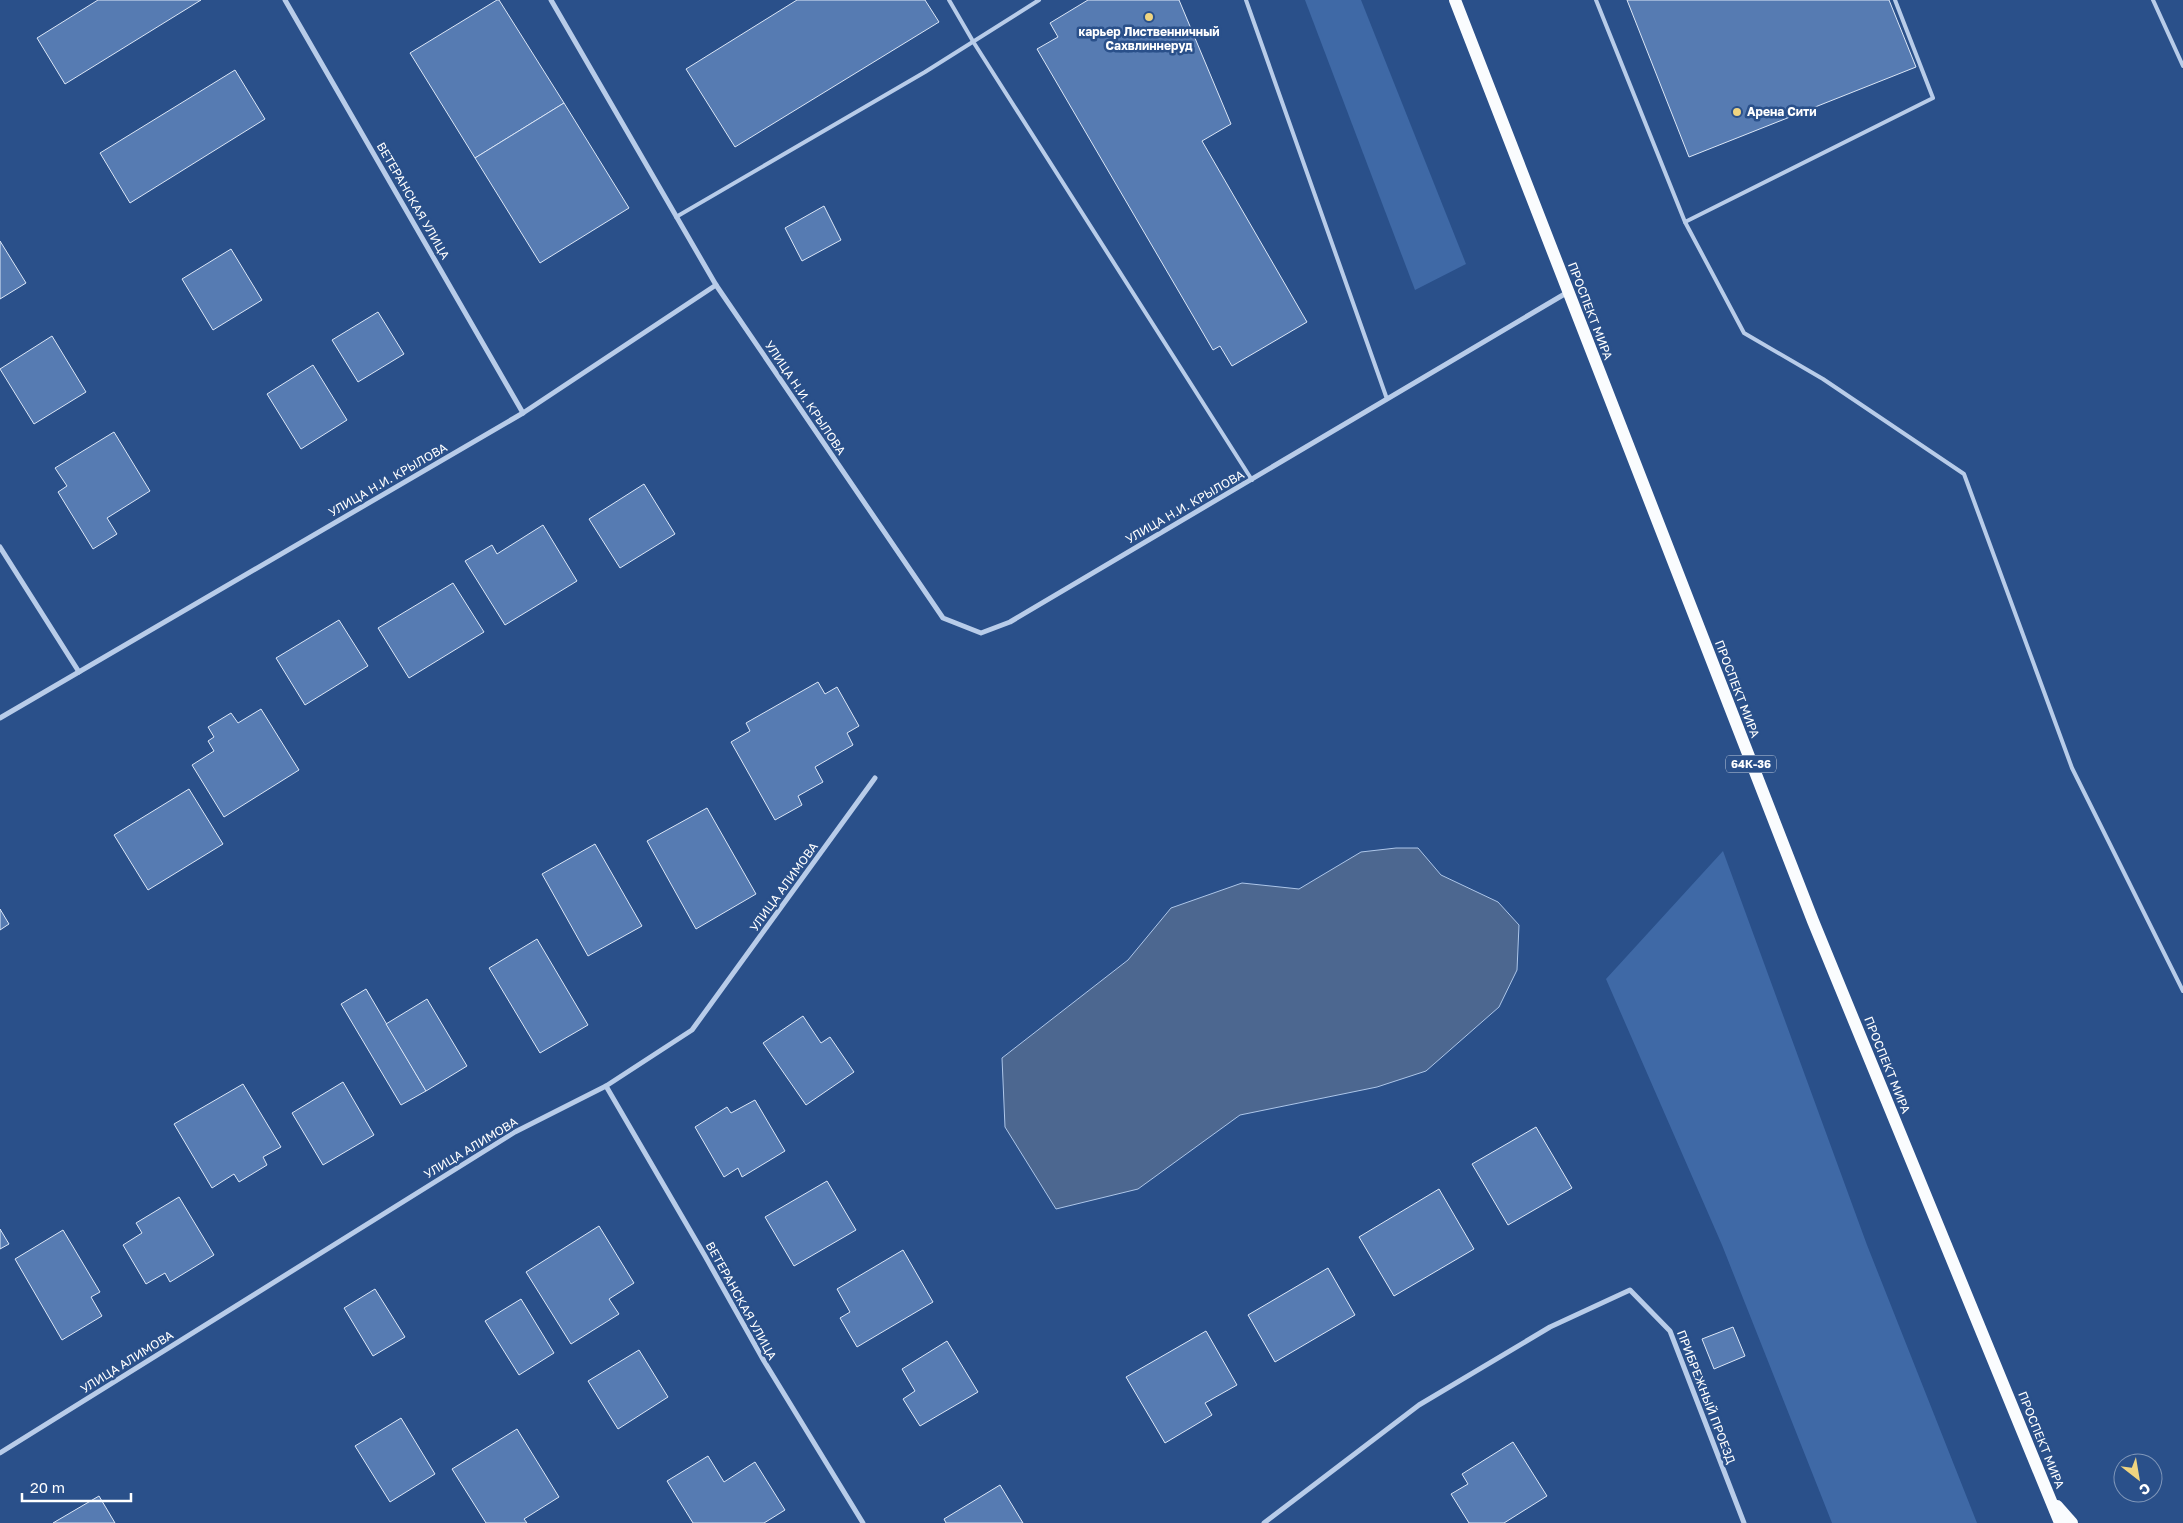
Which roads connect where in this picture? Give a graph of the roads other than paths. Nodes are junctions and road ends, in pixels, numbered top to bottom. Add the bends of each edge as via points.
1 (285, 0) edge
2 (551, 0) edge
3 (949, 0) edge
4 (1039, 0) edge
5 (1246, 0) edge
6 (1454, 0) edge
7 (1596, 0) edge
8 (1895, 0) edge
9 (2153, 0) edge
10 (974, 43) junction
11 (2183, 66) edge
12 (676, 218) junction
13 (1685, 222) junction
14 (716, 285) junction
15 (1568, 292) junction
16 (1386, 399) junction
17 (523, 413) junction
18 (1252, 480) junction
19 (0, 547) edge
20 (79, 672) junction
21 (0, 718) edge
22 (875, 778) dead end
23 (2183, 991) edge
24 (606, 1086) junction
25 (0, 1453) edge
26 (2050, 1498) junction
27 (862, 1523) edge
28 (1264, 1523) edge
29 (1744, 1523) edge
30 (2060, 1523) edge
31 (2072, 1523) edge

1 - 17 street, ВЕТЕРАНСКАЯ УЛИЦА
2 - 12 street
3 - 10 lane
4 - 10 lane
5 - 16 lane
6 - 15 main road, ПРОСПЕКТ МИРА / 64К-36
7 - 13 lane
8 - 13 lane via 1933,98
9 - 11 lane
10 - 12 lane
10 - 18 lane
12 - 14 street
13 - 23 lane via 1744,333 1823,379 1964,474 2072,768
14 - 17 street, УЛИЦА Н.И. КРЫЛОВА
14 - 18 street, УЛИЦА Н.И. КРЫЛОВА via 943,618 981,633 1010,622
15 - 16 street, УЛИЦА Н.И. КРЫЛОВА
15 - 26 main road, ПРОСПЕКТ МИРА / 64К-36 via 1812,921
16 - 18 street, УЛИЦА Н.И. КРЫЛОВА
17 - 20 street, УЛИЦА Н.И. КРЫЛОВА
19 - 20 street
20 - 21 street, УЛИЦА Н.И. КРЫЛОВА
22 - 24 street, УЛИЦА АЛИМОВА via 692,1030
24 - 25 street, УЛИЦА АЛИМОВА via 515,1132
24 - 27 street, ВЕТЕРАНСКАЯ УЛИЦА via 764,1361
26 - 30 main road, ПРОСПЕКТ МИРА / 64К-36
26 - 31 main road
28 - 29 street, ПРИБРЕЖНЫЙ ПРОЕЗД via 1419,1405 1550,1327 1630,1290 1670,1331

